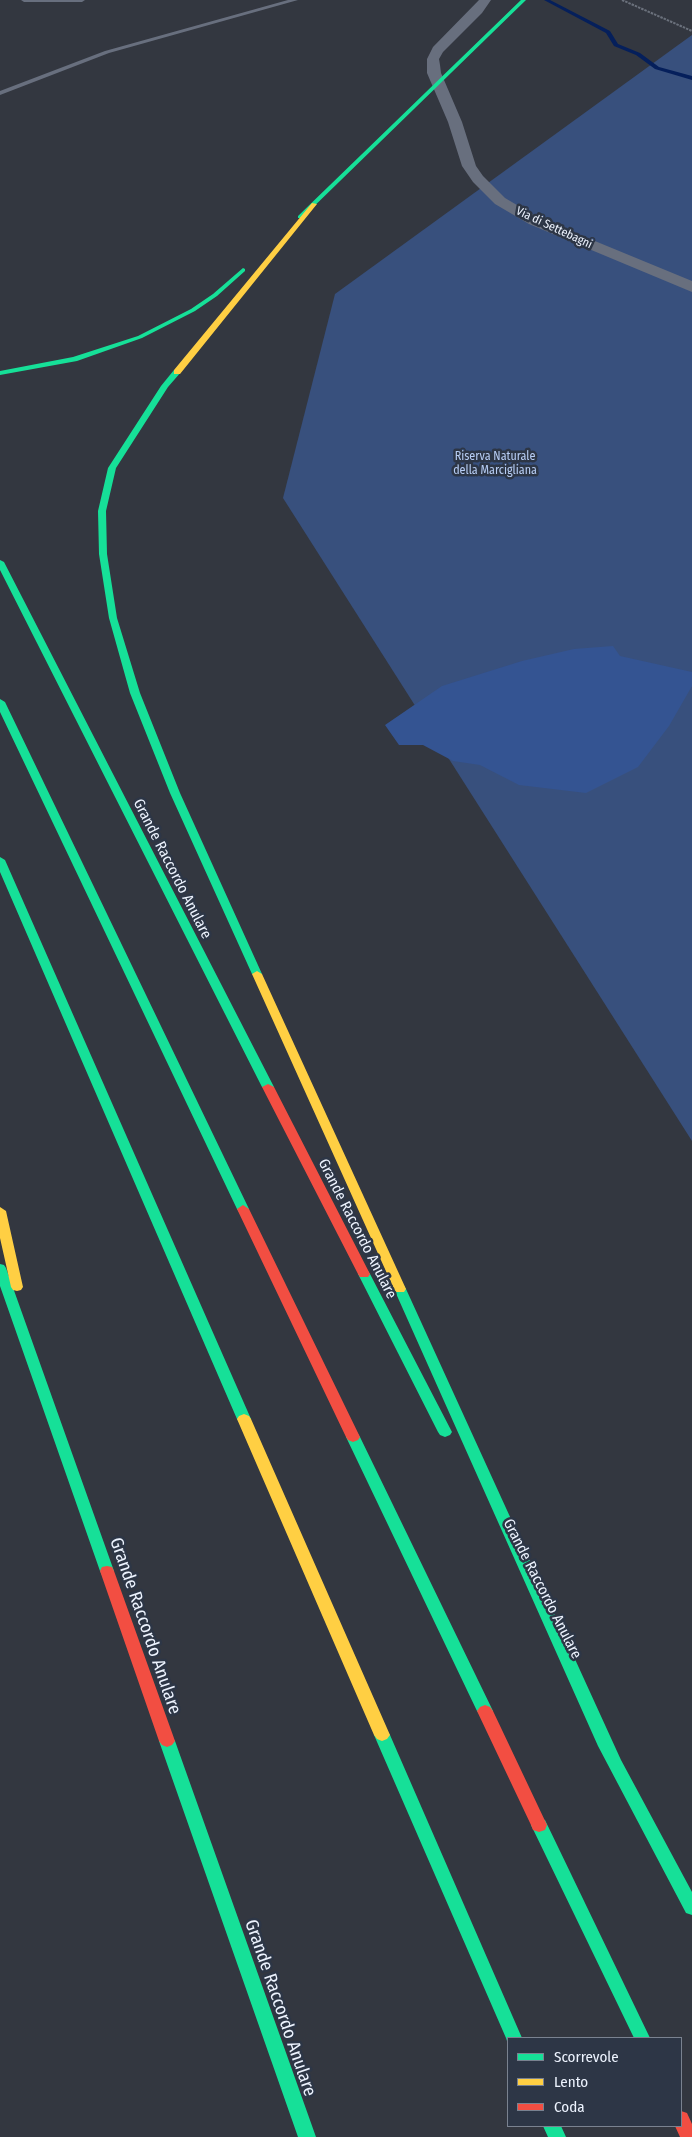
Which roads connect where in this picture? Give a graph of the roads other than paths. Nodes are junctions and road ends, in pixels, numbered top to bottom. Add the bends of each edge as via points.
1 (24, 0) edge
2 (82, 0) edge
3 (295, 0) edge
4 (485, 0) edge
5 (524, 0) edge
6 (0, 94) edge
7 (314, 204) junction
8 (692, 286) edge
9 (0, 373) edge
10 (0, 562) edge
11 (0, 702) edge
12 (0, 860) edge
13 (0, 1211) edge
14 (0, 1268) edge
15 (36, 1367) junction
16 (450, 1442) dead end
17 (505, 1548) dead end
18 (614, 1761) junction
19 (692, 1908) edge
20 (514, 2037) edge
21 (642, 2037) edge
22 (682, 2121) edge
23 (307, 2137) edge
24 (689, 2137) edge

1 - 2 lane
3 - 6 lane via 107,52
4 - 8 street, Via di Settebagni via 438,50 432,65 469,166 478,179 500,201 534,221
5 - 7 highway
7 - 9 highway via 215,295 169,324 89,354
7 - 18 highway via 165,386 112,468 102,511 103,554 109,596 129,675 164,768 216,888
10 - 16 highway, Grande Raccordo Anulare
11 - 21 highway
12 - 20 highway
13 - 15 highway
14 - 15 highway, Grande Raccordo Anulare
15 - 23 highway, Grande Raccordo Anulare
17 - 18 highway, Grande Raccordo Anulare
18 - 19 highway, Grande Raccordo Anulare
22 - 24 highway

